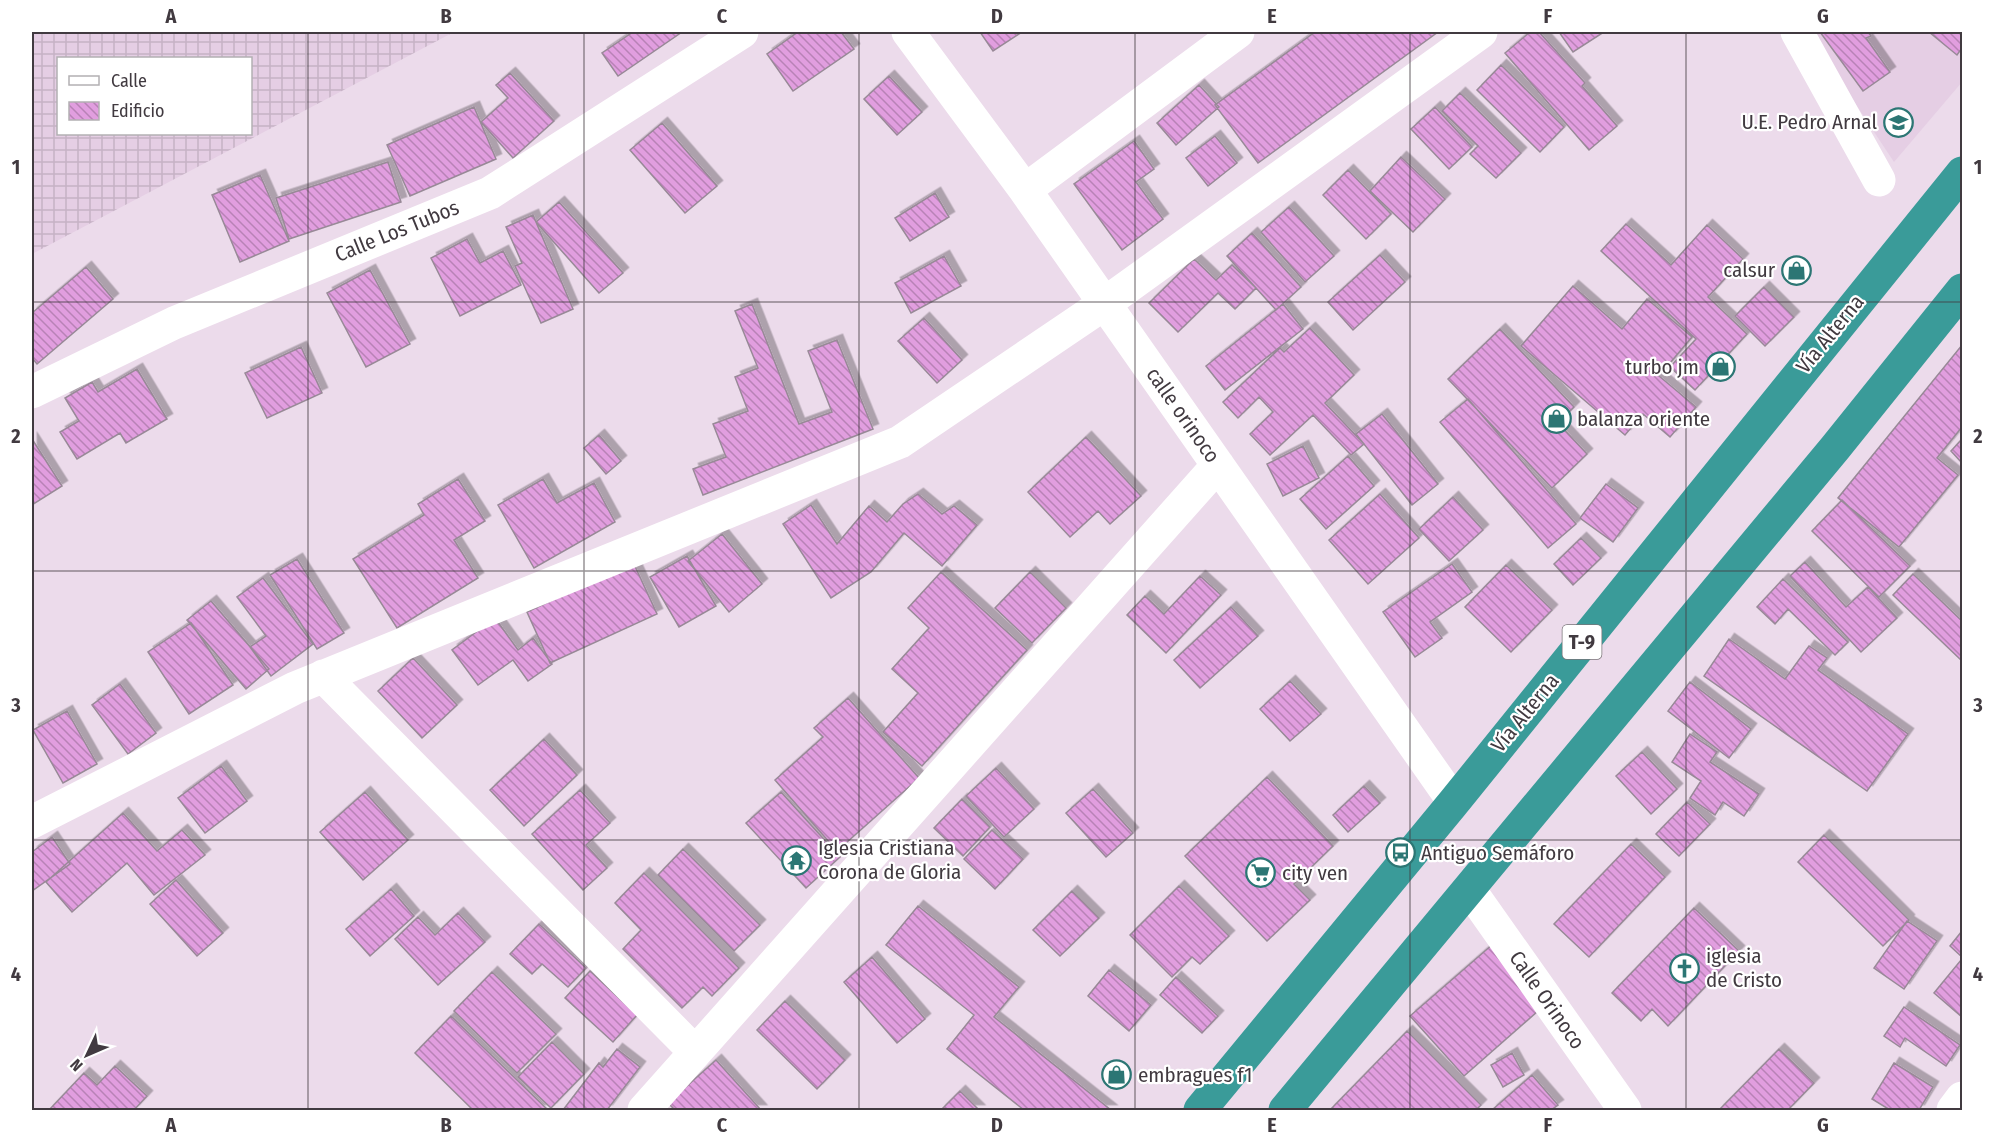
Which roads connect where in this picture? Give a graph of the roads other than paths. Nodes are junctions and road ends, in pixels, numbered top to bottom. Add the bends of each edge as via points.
1 (742, 32) edge
2 (908, 32) edge
3 (1238, 32) edge
4 (1481, 32) edge
5 (1797, 32) edge
6 (1962, 173) edge
7 (1879, 180) dead end
8 (1024, 190) junction
9 (1962, 290) edge
10 (1104, 304) junction
11 (32, 392) edge
12 (1218, 465) junction
13 (323, 676) junction
14 (1454, 802) junction
15 (32, 822) edge
16 (1469, 889) junction
17 (694, 1052) junction
18 (1962, 1098) edge
19 (644, 1110) edge
20 (1200, 1110) edge
21 (1285, 1110) edge
22 (1625, 1110) edge
23 (1953, 1110) edge

1 - 11 street, Calle Los Tubos via 490,193 174,323
2 - 8 street, calle orinoco
3 - 8 street
4 - 10 street
5 - 7 street
6 - 14 highway, Vía Alterna / T-9
8 - 10 street, calle orinoco
9 - 16 highway
10 - 12 street, calle orinoco
10 - 13 street via 900,442
12 - 14 street, calle orinoco
12 - 17 street
13 - 15 street
13 - 17 street
14 - 20 highway, Vía Alterna / T-9
16 - 21 highway
16 - 22 street, Calle Orinoco
17 - 19 street
18 - 23 street

